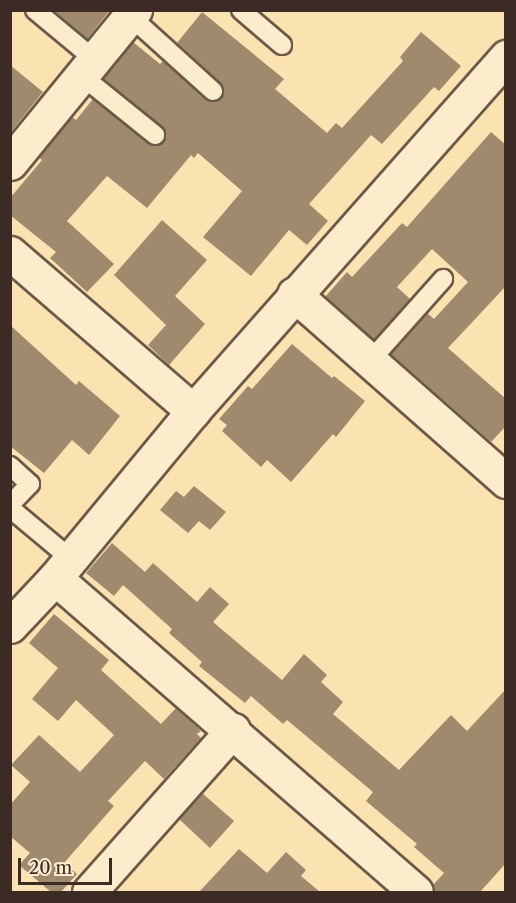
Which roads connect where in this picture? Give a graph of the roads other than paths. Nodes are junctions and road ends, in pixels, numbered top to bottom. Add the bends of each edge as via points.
1 (35, 10) edge
2 (241, 10) edge
3 (133, 13) edge
4 (282, 45) dead end
5 (506, 57) edge
6 (89, 68) junction
7 (213, 91) dead end
8 (155, 135) dead end
9 (10, 163) edge
10 (10, 253) edge
11 (443, 279) dead end
12 (294, 294) junction
13 (370, 361) junction
14 (193, 411) junction
15 (10, 466) edge
16 (506, 481) edge
17 (10, 507) edge
18 (63, 568) junction
19 (10, 626) edge
20 (233, 730) junction
21 (89, 892) edge
22 (416, 892) edge

1 - 6 lane
2 - 4 lane
3 - 6 street
3 - 7 lane
5 - 12 street
6 - 8 lane
6 - 9 street
10 - 14 street
11 - 13 lane
12 - 13 street
12 - 14 street
13 - 16 street
14 - 18 street
15 - 17 lane via 30,484
17 - 18 lane
18 - 19 street
18 - 20 street
20 - 21 street
20 - 22 street

